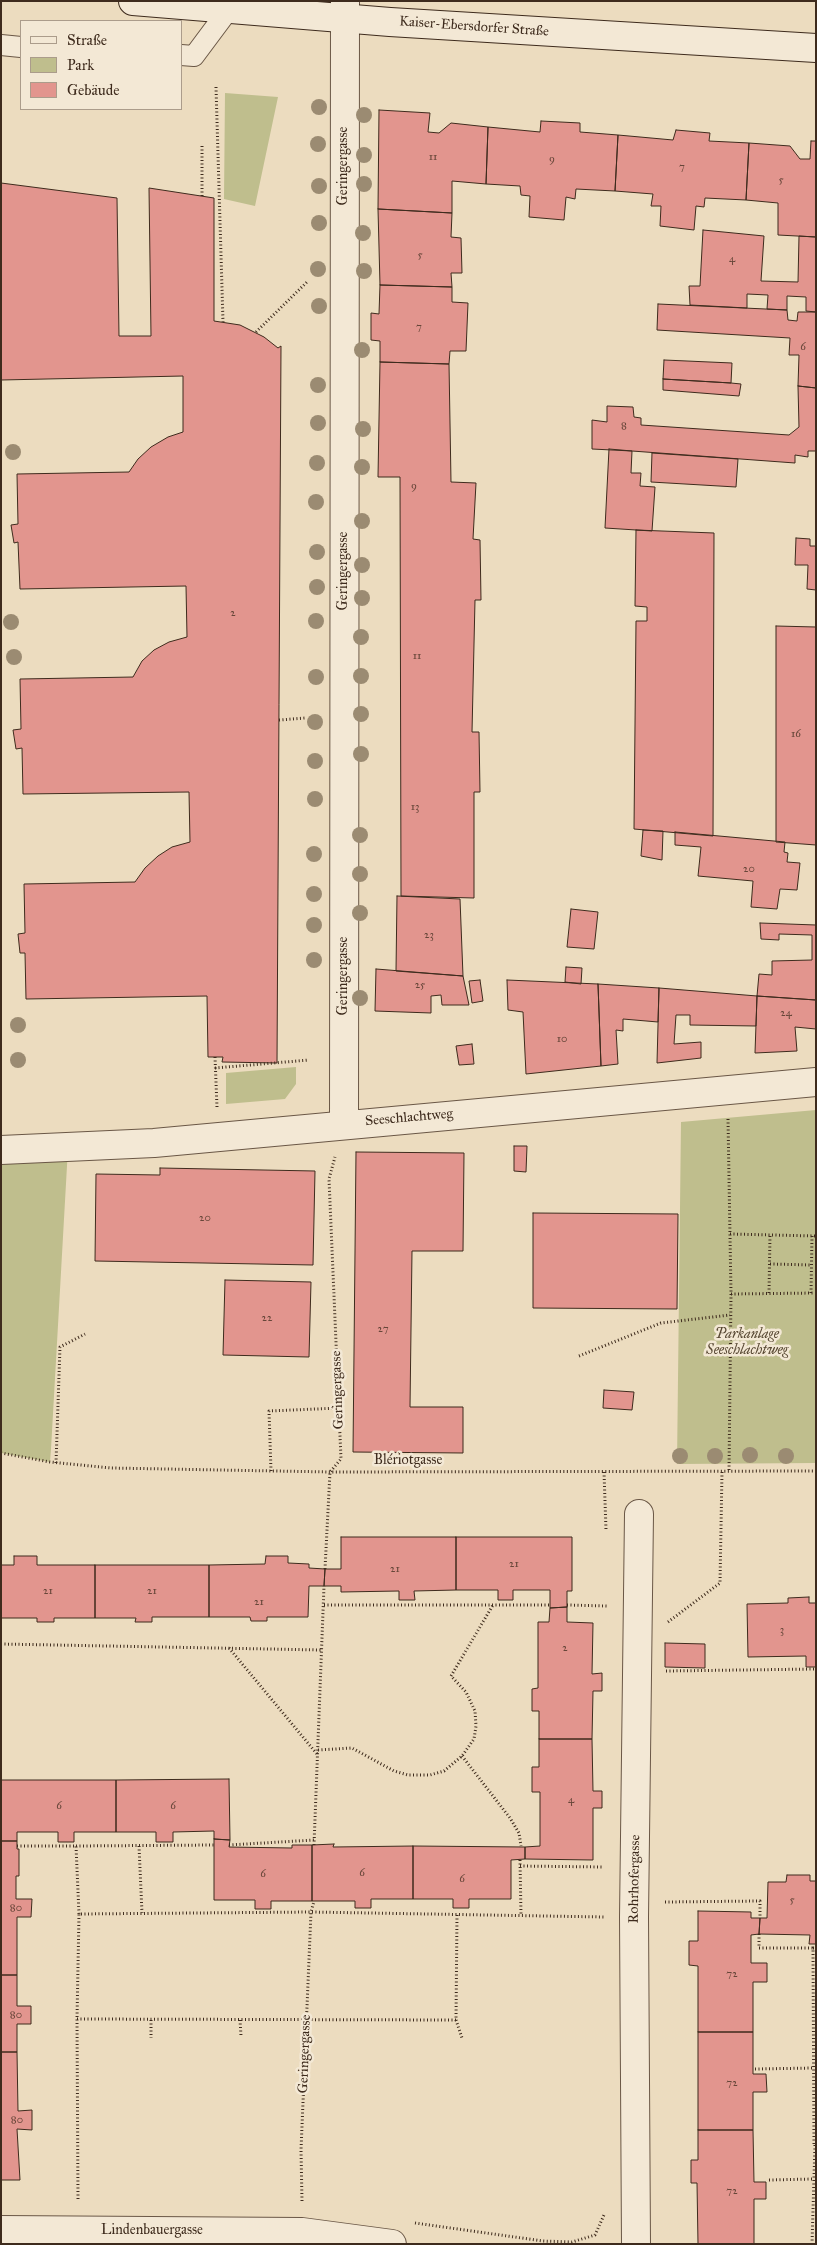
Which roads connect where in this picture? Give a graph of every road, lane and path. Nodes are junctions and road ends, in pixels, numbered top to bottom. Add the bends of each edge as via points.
1 (133, 1) edge
2 (229, 9) junction
3 (344, 10) edge
4 (1, 46) edge
5 (20, 46) edge
6 (816, 48) edge
7 (182, 55) edge
8 (216, 87) dead end
9 (202, 146) dead end
10 (202, 196) dead end
11 (307, 282) dead end
12 (223, 322) dead end
13 (256, 332) dead end
14 (305, 718) dead end
15 (279, 720) dead end
16 (215, 1057) dead end
17 (309, 1060) dead end
18 (215, 1068) junction
19 (816, 1082) edge
20 (217, 1109) dead end
21 (728, 1113) dead end
22 (340, 1137) junction
23 (1, 1150) edge
24 (730, 1234) junction
25 (770, 1235) junction
26 (814, 1236) edge
27 (770, 1264) junction
28 (812, 1265) junction
29 (770, 1293) junction
30 (813, 1293) edge
31 (730, 1294) junction
32 (730, 1315) junction
33 (85, 1334) dead end
34 (578, 1356) dead end
35 (339, 1408) junction
36 (1, 1453) edge
37 (56, 1463) junction
38 (271, 1471) junction
39 (729, 1471) junction
40 (816, 1471) edge
41 (330, 1472) junction
42 (604, 1472) junction
43 (722, 1472) junction
44 (639, 1514) dead end
45 (606, 1539) dead end
46 (325, 1569) dead end
47 (324, 1586) dead end
48 (607, 1596) dead end
49 (324, 1605) junction
50 (493, 1605) junction
51 (550, 1605) dead end
52 (567, 1605) dead end
53 (607, 1606) junction
54 (607, 1616) dead end
55 (666, 1623) dead end
56 (1, 1644) edge
57 (229, 1648) junction
58 (322, 1650) junction
59 (816, 1670) edge
60 (659, 1672) dead end
61 (318, 1753) junction
62 (462, 1756) junction
63 (229, 1844) dead end
64 (214, 1845) dead end
65 (17, 1846) dead end
66 (76, 1846) junction
67 (139, 1846) junction
68 (521, 1846) dead end
69 (520, 1860) dead end
70 (520, 1866) junction
71 (607, 1875) dead end
72 (662, 1894) dead end
73 (314, 1901) dead end
74 (311, 1912) junction
75 (142, 1913) junction
76 (80, 1914) junction
77 (458, 1914) junction
78 (521, 1916) junction
79 (608, 1917) dead end
80 (760, 1918) dead end
81 (759, 1934) dead end
82 (814, 1948) edge
83 (77, 2020) junction
84 (151, 2020) junction
85 (240, 2020) junction
86 (456, 2020) junction
87 (307, 2021) junction
88 (241, 2036) dead end
89 (151, 2038) dead end
90 (462, 2038) dead end
91 (813, 2068) junction
92 (755, 2069) dead end
93 (815, 2144) edge
94 (813, 2179) junction
95 (769, 2180) dead end
96 (78, 2199) dead end
97 (302, 2207) dead end
98 (606, 2211) dead end
99 (1, 2230) edge
100 (399, 2233) edge
101 (636, 2244) edge
102 (812, 2244) edge

1 - 2 street, Kaiser-Ebersdorfer Straße
2 - 3 street, Kaiser-Ebersdorfer Straße
2 - 7 lane via 194,56
3 - 6 street, Kaiser-Ebersdorfer Straße
3 - 22 street, Geringergasse
4 - 5 lane
8 - 12 path
9 - 10 path
11 - 13 path
14 - 15 path
16 - 18 path
17 - 18 path
18 - 20 path
19 - 22 street, Seeschlachtweg
21 - 24 path
22 - 23 street, Seeschlachtweg
22 - 35 path, Geringergasse via 329,1179
24 - 25 path
24 - 31 path
25 - 26 path
25 - 27 path
26 - 28 path
27 - 28 path
27 - 29 path
28 - 30 path
29 - 30 path
29 - 31 path
31 - 32 path
32 - 34 path via 661,1323
32 - 39 path
33 - 37 path via 60,1347
35 - 38 path via 269,1411
35 - 41 path, Geringergasse via 341,1459
36 - 37 path, Blériotgasse
37 - 38 path, Blériotgasse via 111,1468
38 - 41 path, Blériotgasse
39 - 40 path, Blériotgasse
39 - 43 path, Blériotgasse
41 - 42 path, Blériotgasse
41 - 46 path, Geringergasse
42 - 43 path, Blériotgasse
42 - 45 path
43 - 55 path via 720,1584
44 - 101 street, Rohrhofergasse via 634,1917
47 - 49 path
48 - 53 path
49 - 50 path
49 - 58 path
50 - 51 path
50 - 62 path via 451,1676 466,1692 475,1711 474,1739
52 - 53 path
53 - 54 path
56 - 57 path
57 - 58 path
57 - 61 path
58 - 61 path
59 - 60 path
61 - 62 path via 352,1748 408,1775 444,1771
61 - 63 path via 314,1843
62 - 68 path via 510,1818 519,1834
64 - 67 path
65 - 66 path
66 - 67 path
66 - 76 path
67 - 75 path
69 - 70 path
70 - 71 path via 607,1867
70 - 78 path
72 - 80 path via 662,1902 760,1901
73 - 74 path, Geringergasse
74 - 75 path
74 - 77 path
74 - 87 path, Geringergasse
75 - 76 path
76 - 83 path
77 - 78 path
77 - 86 path
78 - 79 path
81 - 82 path via 759,1948
82 - 91 path
83 - 84 path
83 - 96 path
84 - 85 path
84 - 89 path
85 - 87 path
85 - 88 path
86 - 87 path
86 - 90 path
87 - 97 path, Geringergasse via 301,2150
91 - 92 path
91 - 93 path
93 - 94 path
94 - 95 path
94 - 102 path
98 - 100 path via 595,2235 572,2242
99 - 100 street, Lindenbauergasse

